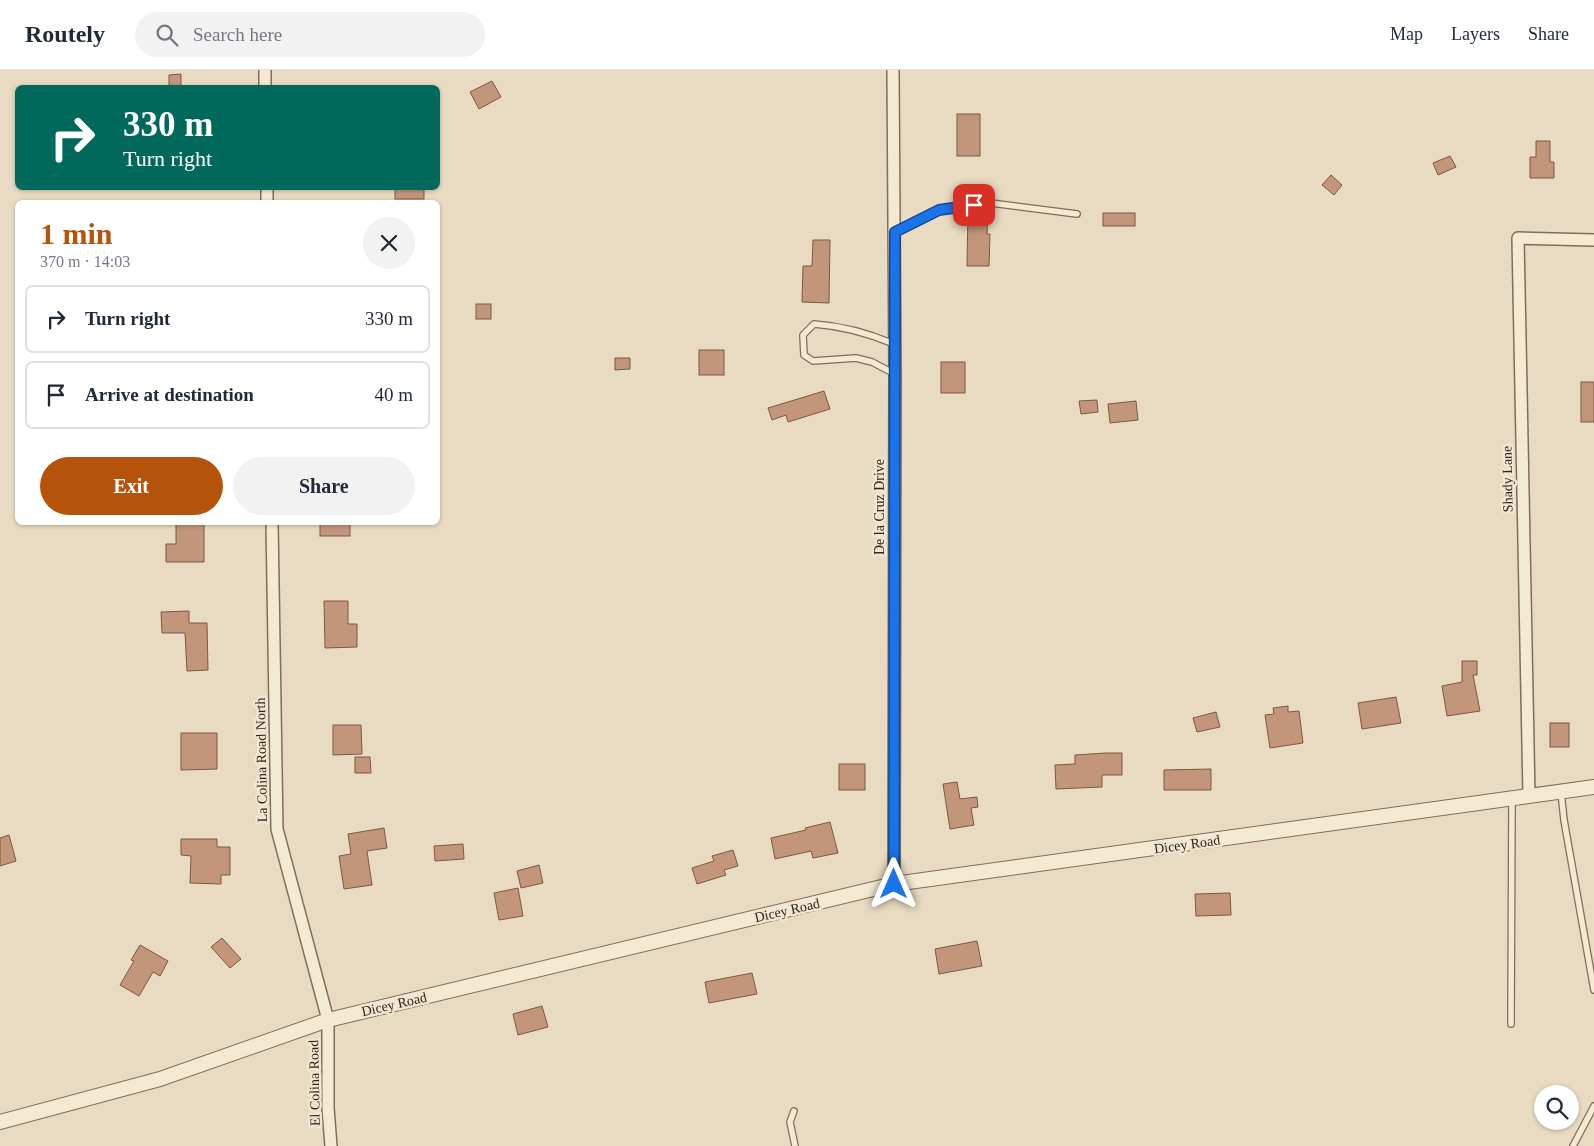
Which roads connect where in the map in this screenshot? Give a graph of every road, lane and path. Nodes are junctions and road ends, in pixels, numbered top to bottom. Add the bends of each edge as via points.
1 (265, 70) edge
2 (893, 70) edge
3 (265, 85) edge
4 (1077, 214) dead end
5 (895, 232) junction
6 (1594, 240) edge
7 (894, 344) junction
8 (895, 374) junction
9 (272, 525) edge
10 (1594, 787) edge
11 (1561, 792) junction
12 (1529, 796) junction
13 (1512, 798) junction
14 (894, 884) junction
15 (1594, 990) edge
16 (328, 1020) junction
17 (1511, 1024) dead end
18 (1594, 1106) edge
19 (794, 1111) dead end
20 (0, 1122) edge
21 (331, 1146) edge
22 (795, 1146) edge
23 (1573, 1146) edge

1 - 3 street
2 - 5 street, De la Cruz Drive
4 - 5 lane via 991,203 939,210
5 - 7 street, De la Cruz Drive
6 - 12 street, Shady Lane via 1518,238
7 - 8 street, De la Cruz Drive
7 - 8 lane via 876,336 814,324 803,335 804,355 813,361 856,358
8 - 14 street, De la Cruz Drive
9 - 16 street, La Colina Road North via 277,829
10 - 11 street, Dicey Road
11 - 12 street, Dicey Road
11 - 15 lane
12 - 13 street, Dicey Road
13 - 14 street, Dicey Road
13 - 17 lane
14 - 16 street, Dicey Road
16 - 20 street, Dicey Road via 160,1079
16 - 21 street, El Colina Road
18 - 23 lane
19 - 22 lane via 790,1122

